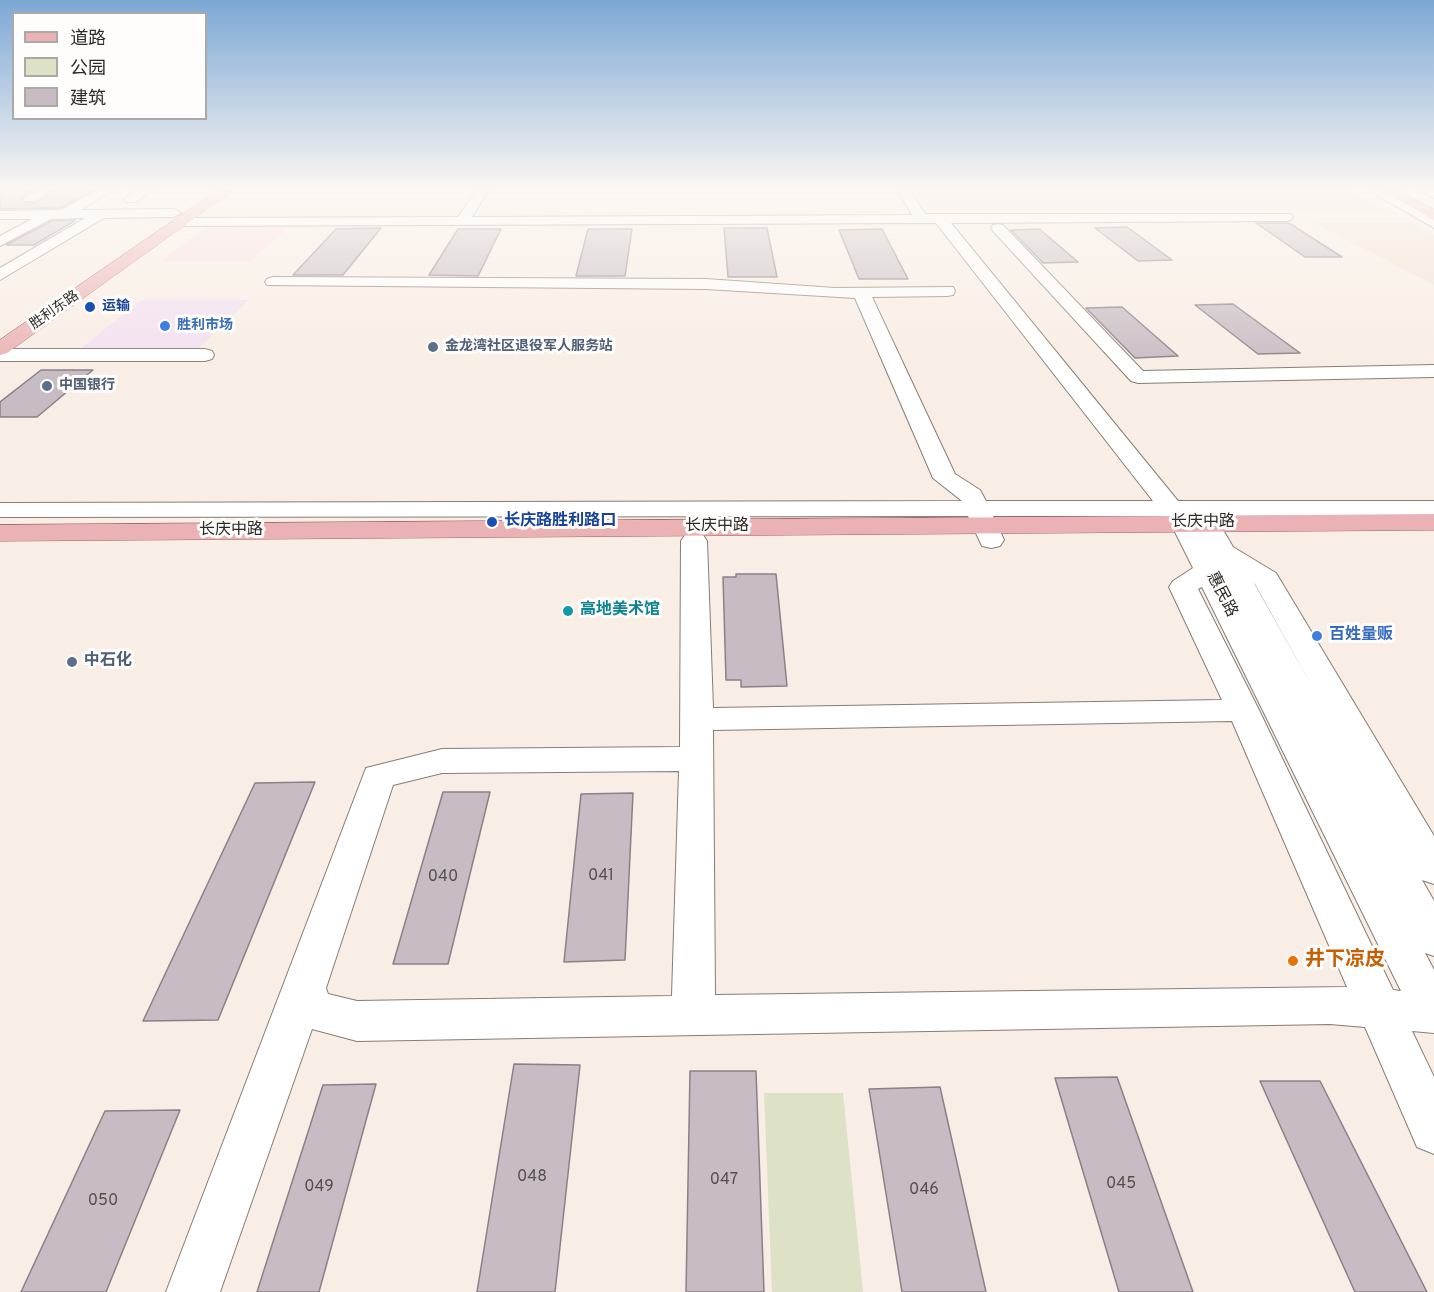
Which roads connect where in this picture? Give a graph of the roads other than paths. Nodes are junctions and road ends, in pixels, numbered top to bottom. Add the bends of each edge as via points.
1 (43, 249) edge
2 (128, 249) edge
3 (134, 249) edge
4 (956, 249) edge
5 (1018, 249) edge
6 (0, 275) edge
7 (273, 282) dead end
8 (947, 291) dead end
9 (861, 292) junction
10 (0, 333) edge
11 (0, 349) edge
12 (205, 355) dead end
13 (0, 356) edge
14 (1434, 371) edge
15 (1434, 508) edge
16 (0, 510) edge
17 (981, 517) junction
18 (1434, 522) edge
19 (0, 532) edge
20 (1200, 536) junction
21 (1434, 538) edge
22 (694, 541) junction
23 (0, 547) edge
24 (1243, 710) junction
25 (697, 719) junction
26 (695, 759) junction
27 (1434, 869) edge
28 (1434, 939) edge
29 (305, 988) junction
30 (1377, 1008) junction
31 (1434, 1013) edge
32 (693, 1015) junction
33 (1434, 1130) edge
34 (193, 1292) edge

1 - 6 street
2 - 10 main road, 胜利东路
3 - 11 main road, 胜利东路
4 - 20 street, 惠民路
5 - 14 street via 1138,377
7 - 9 street via 706,284
8 - 9 street
9 - 17 street via 945,478
12 - 13 street
15 - 20 street
16 - 17 street
17 - 19 main road, 长庆中路
17 - 20 main road, 长庆中路
17 - 22 main road, 长庆中路
18 - 20 main road, 长庆中路
20 - 21 main road, 长庆中路
20 - 24 street via 1183,587
20 - 27 street via 1266,579
20 - 28 street, 惠民路
20 - 31 street, 惠民路
22 - 23 main road, 长庆中路
22 - 25 street
24 - 25 street
24 - 30 street
25 - 26 street
26 - 29 street via 442,760 378,777
26 - 32 street
29 - 32 street via 309,1006 357,1021
29 - 34 street
30 - 31 street
30 - 32 street via 1330,1005
30 - 33 street

